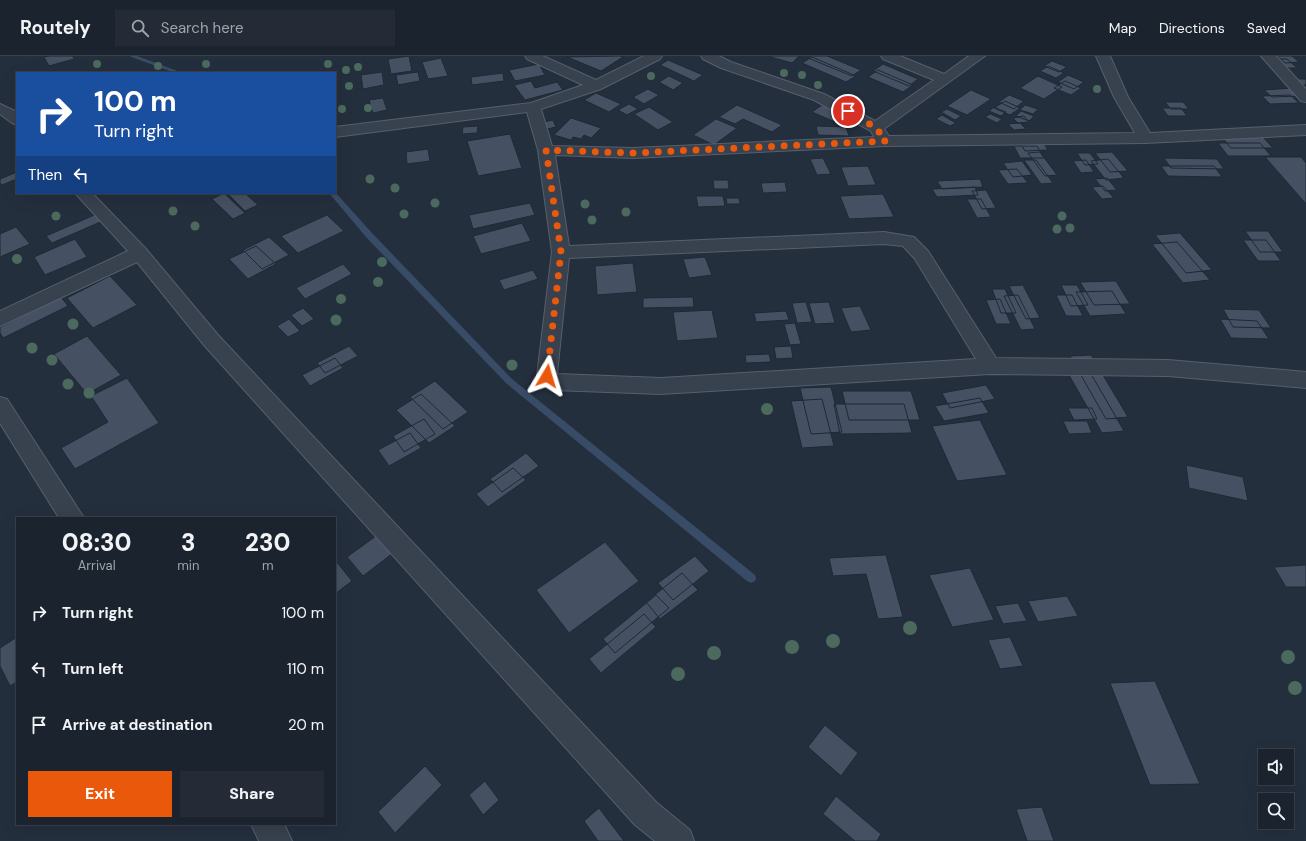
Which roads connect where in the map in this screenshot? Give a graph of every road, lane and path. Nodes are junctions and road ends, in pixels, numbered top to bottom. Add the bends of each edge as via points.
1 (532, 56) edge
2 (655, 56) edge
3 (708, 56) edge
4 (888, 56) edge
5 (978, 56) edge
6 (1102, 56) edge
7 (1268, 56) edge
8 (944, 80) junction
9 (596, 86) junction
10 (1306, 98) edge
11 (533, 107) junction
12 (0, 108) edge
13 (16, 119) edge
14 (876, 128) junction
15 (1306, 130) edge
16 (336, 132) edge
17 (1145, 138) junction
18 (886, 141) junction
19 (546, 150) junction
20 (93, 195) edge
21 (561, 252) junction
22 (140, 253) junction
23 (0, 319) edge
24 (990, 366) junction
25 (1306, 380) edge
26 (0, 405) edge
27 (71, 517) edge
28 (267, 825) edge
29 (277, 841) edge
30 (679, 841) edge

1 - 9 street
2 - 9 street
3 - 14 street via 726,65 819,97
4 - 8 street
5 - 8 street
6 - 17 street via 1121,97
7 - 10 street
8 - 14 street
9 - 11 street
11 - 16 street
11 - 19 street
12 - 13 street
14 - 18 street
15 - 17 street
17 - 18 street
18 - 19 street via 633,153
19 - 21 street
20 - 22 street
21 - 24 street via 884,238 908,241 922,254
21 - 24 street via 547,376 554,382 661,386
22 - 23 street
22 - 30 street via 238,370 646,814
24 - 25 street via 1168,368
26 - 27 street
28 - 29 street

